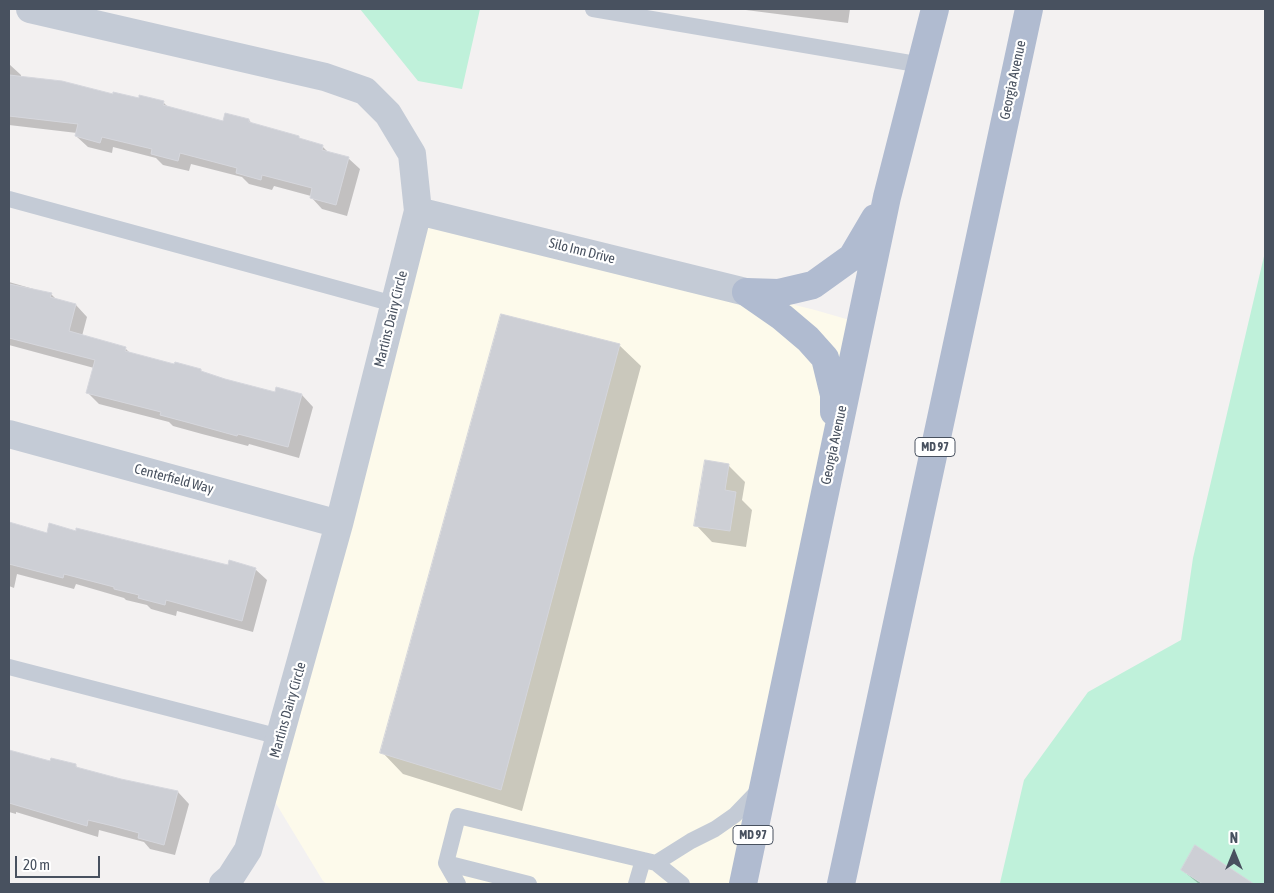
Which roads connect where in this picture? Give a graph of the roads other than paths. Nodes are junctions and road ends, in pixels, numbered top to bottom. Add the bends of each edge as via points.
1 (30, 9) edge
2 (593, 9) edge
3 (935, 9) edge
4 (1029, 9) edge
5 (922, 65) junction
6 (887, 197) junction
7 (9, 199) edge
8 (418, 211) junction
9 (746, 292) junction
10 (394, 304) junction
11 (9, 434) edge
12 (833, 453) junction
13 (339, 524) junction
14 (9, 666) edge
15 (280, 737) junction
16 (764, 786) junction
17 (649, 862) junction
18 (446, 863) junction
19 (223, 884) edge
20 (458, 884) edge
21 (529, 884) edge
22 (636, 884) edge
23 (682, 884) edge
24 (743, 884) edge
25 (840, 884) edge

1 - 8 street, Martins Dairy Circle via 325,76 365,91 388,114 412,154
2 - 5 lane
3 - 5 main road, Georgia Avenue / MD 97
4 - 25 main road, Georgia Avenue / MD 97
5 - 6 main road, Georgia Avenue / MD 97
6 - 9 main road via 852,257 813,285 780,293
6 - 12 main road, Georgia Avenue / MD 97
7 - 10 lane
8 - 9 street, Silo Inn Drive
8 - 10 street, Martins Dairy Circle
9 - 12 main road via 782,317 825,358 834,395
10 - 13 street, Martins Dairy Circle
11 - 13 street, Centerfield Way
12 - 16 main road, Georgia Avenue / MD 97
13 - 15 street, Martins Dairy Circle
14 - 15 lane
15 - 19 street, Martins Dairy Circle via 248,850
16 - 17 lane via 735,815 715,829
16 - 24 main road, Georgia Avenue / MD 97
17 - 18 lane via 458,816
17 - 22 lane
17 - 23 lane
18 - 20 lane
18 - 21 lane

